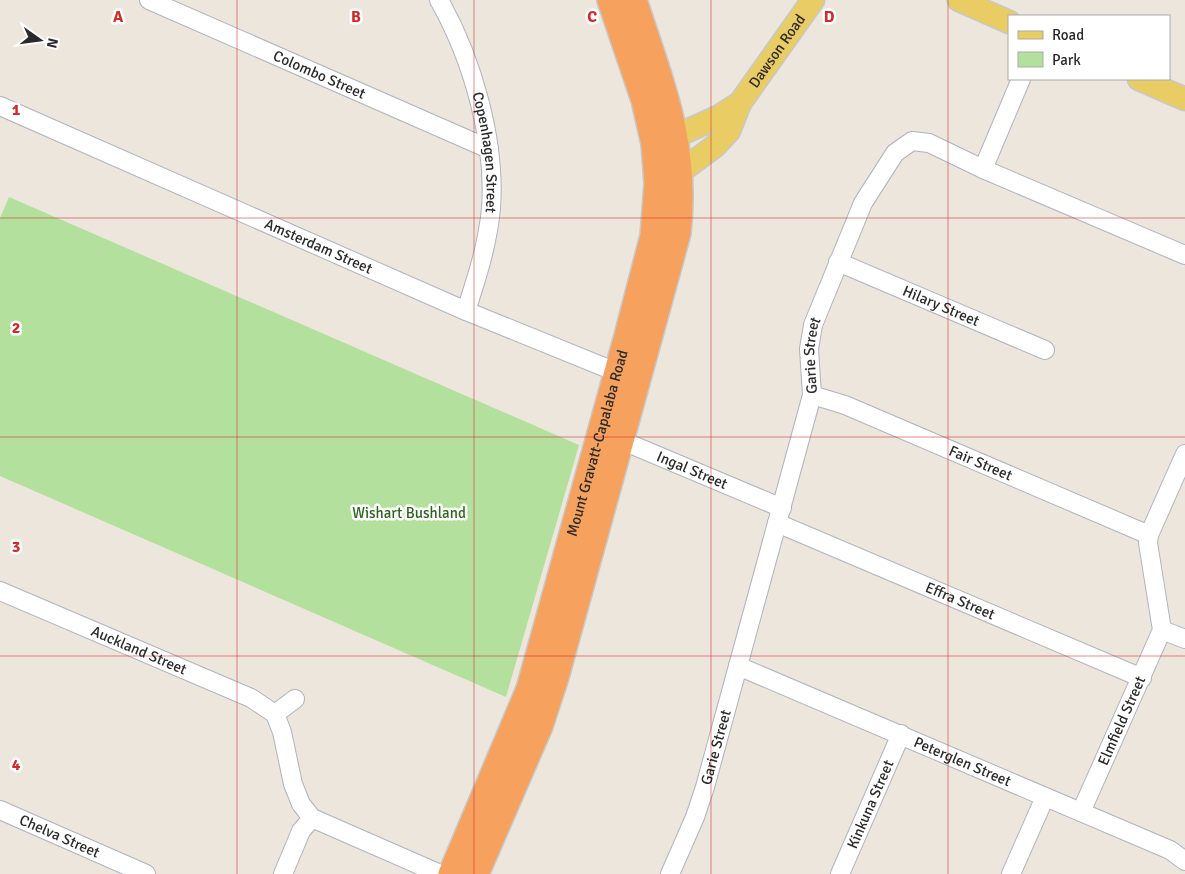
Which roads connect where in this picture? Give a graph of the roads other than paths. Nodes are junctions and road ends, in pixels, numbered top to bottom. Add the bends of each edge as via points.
1 (149, 0) edge
2 (439, 0) edge
3 (610, 0) edge
4 (634, 0) edge
5 (813, 0) edge
6 (959, 0) edge
7 (1008, 22) edge
8 (1021, 80) edge
9 (1141, 80) edge
10 (1185, 99) edge
11 (740, 103) junction
12 (0, 106) edge
13 (676, 136) junction
14 (489, 149) junction
15 (983, 169) junction
16 (668, 170) junction
17 (1185, 255) edge
18 (838, 262) junction
19 (466, 311) junction
20 (1045, 350) dead end
21 (628, 377) junction
22 (812, 395) junction
23 (612, 436) junction
24 (1185, 454) edge
25 (779, 515) junction
26 (1149, 535) junction
27 (0, 591) edge
28 (1162, 630) junction
29 (1185, 639) edge
30 (738, 666) junction
31 (1142, 678) junction
32 (295, 698) dead end
33 (275, 714) junction
34 (901, 734) junction
35 (1045, 797) junction
36 (0, 810) edge
37 (1081, 812) junction
38 (312, 818) junction
39 (1185, 860) edge
40 (1185, 870) edge
41 (146, 874) edge
42 (283, 874) edge
43 (440, 874) edge
44 (451, 874) edge
45 (476, 874) edge
46 (670, 874) edge
47 (840, 874) edge
48 (1011, 874) edge
49 (1183, 874) edge

1 - 14 street, Colombo Street
2 - 14 street, Copenhagen Street via 462,47
3 - 16 highway, Mount Gravatt-Capalaba Road
4 - 13 highway, Mount Gravatt-Capalaba Road
5 - 11 main road, Dawson Road
6 - 7 main road
8 - 15 street
9 - 10 main road
11 - 13 main road, Dawson Road
11 - 16 main road, Dawson Road via 730,131 723,139
12 - 19 street, Amsterdam Street
13 - 16 highway, Mount Gravatt-Capalaba Road
14 - 19 street, Copenhagen Street via 491,207 481,264
15 - 17 street, Garie Street
15 - 18 street, Garie Street via 929,143 912,141 904,146 895,153 863,203
16 - 21 highway, Mount Gravatt-Capalaba Road via 657,198
18 - 20 street, Hilary Street
18 - 22 street, Garie Street via 813,325 809,349
19 - 21 street, Amsterdam Street
21 - 23 highway, Mount Gravatt-Capalaba Road
22 - 25 street, Garie Street
22 - 26 street, Fair Street via 845,405
23 - 25 street, Ingal Street
23 - 44 highway, Mount Gravatt-Capalaba Road via 529,689
23 - 45 highway, Mount Gravatt-Capalaba Road via 551,694
24 - 26 street
25 - 30 street, Garie Street
25 - 31 street, Effra Street
26 - 28 street
27 - 33 street, Auckland Street via 251,698
28 - 29 street
28 - 31 street, Elmfield Street
30 - 34 street, Peterglen Street
30 - 46 street, Garie Street via 705,787
31 - 37 street, Elmfield Street
32 - 33 street
33 - 38 street via 293,784 301,804
34 - 35 street, Peterglen Street
34 - 47 street, Kinkuna Street
35 - 37 street, Peterglen Street
35 - 48 street
36 - 41 street, Chelva Street
37 - 39 street, Peterglen Street via 1170,850
38 - 42 street via 301,831
38 - 43 street
40 - 49 street

